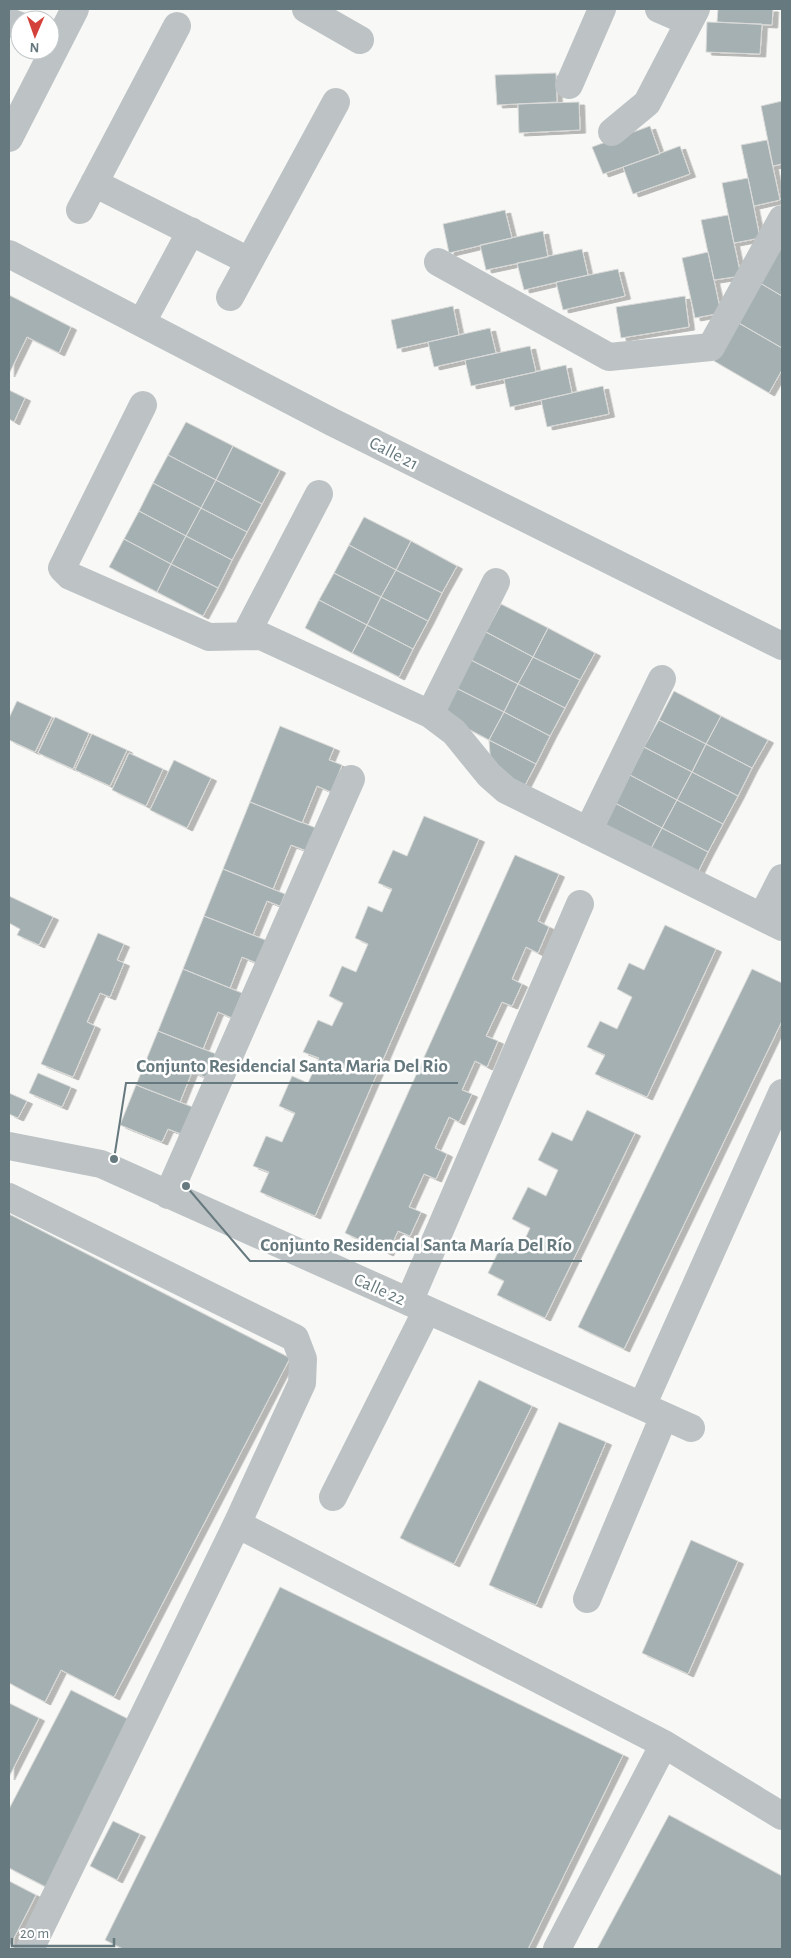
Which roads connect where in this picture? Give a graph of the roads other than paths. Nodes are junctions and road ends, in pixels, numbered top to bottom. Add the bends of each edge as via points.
1 (74, 9) edge
2 (306, 9) edge
3 (602, 9) edge
4 (659, 9) edge
5 (693, 16) edge
6 (176, 26) dead end
7 (60, 30) edge
8 (360, 40) dead end
9 (44, 60) edge
10 (569, 85) dead end
11 (336, 102) dead end
12 (612, 132) dead end
13 (9, 138) edge
14 (94, 183) junction
15 (80, 210) dead end
16 (782, 219) edge
17 (191, 231) junction
18 (9, 254) edge
19 (249, 261) junction
20 (438, 262) dead end
21 (230, 296) dead end
22 (142, 322) junction
23 (143, 405) dead end
24 (319, 494) dead end
25 (496, 582) dead end
26 (245, 636) junction
27 (782, 646) edge
28 (662, 679) dead end
29 (430, 714) junction
30 (351, 779) dead end
31 (588, 831) junction
32 (782, 878) edge
33 (580, 904) dead end
34 (772, 922) edge
35 (782, 1093) edge
36 (9, 1146) edge
37 (168, 1194) junction
38 (9, 1197) edge
39 (418, 1306) junction
40 (653, 1411) junction
41 (691, 1428) dead end
42 (333, 1497) dead end
43 (238, 1524) junction
44 (587, 1598) dead end
45 (664, 1744) junction
46 (782, 1816) edge
47 (30, 1949) edge
48 (557, 1949) edge

1 - 7 street
2 - 8 street
3 - 10 street
4 - 5 street
5 - 12 street via 648,103
6 - 14 street
9 - 13 street
11 - 19 street
14 - 15 street
14 - 17 street
16 - 20 street via 711,347 609,357
17 - 19 street
17 - 22 street
18 - 22 street, Calle 21
19 - 21 street
22 - 27 street, Calle 21 via 332,422
23 - 26 street via 62,568 70,576 209,637
24 - 26 street
25 - 29 street
26 - 29 street via 260,636
28 - 31 street
29 - 31 street via 454,732 488,775 506,790
30 - 37 street
31 - 34 street
32 - 34 street
33 - 39 street
35 - 40 street
36 - 37 street, Calle 22 via 102,1164
37 - 39 street, Calle 22
38 - 43 street via 295,1338 303,1359 302,1382
39 - 40 street, Calle 22
39 - 42 street
40 - 41 street, Calle 22
40 - 44 street
43 - 45 street
43 - 47 street
45 - 46 street
45 - 48 street

